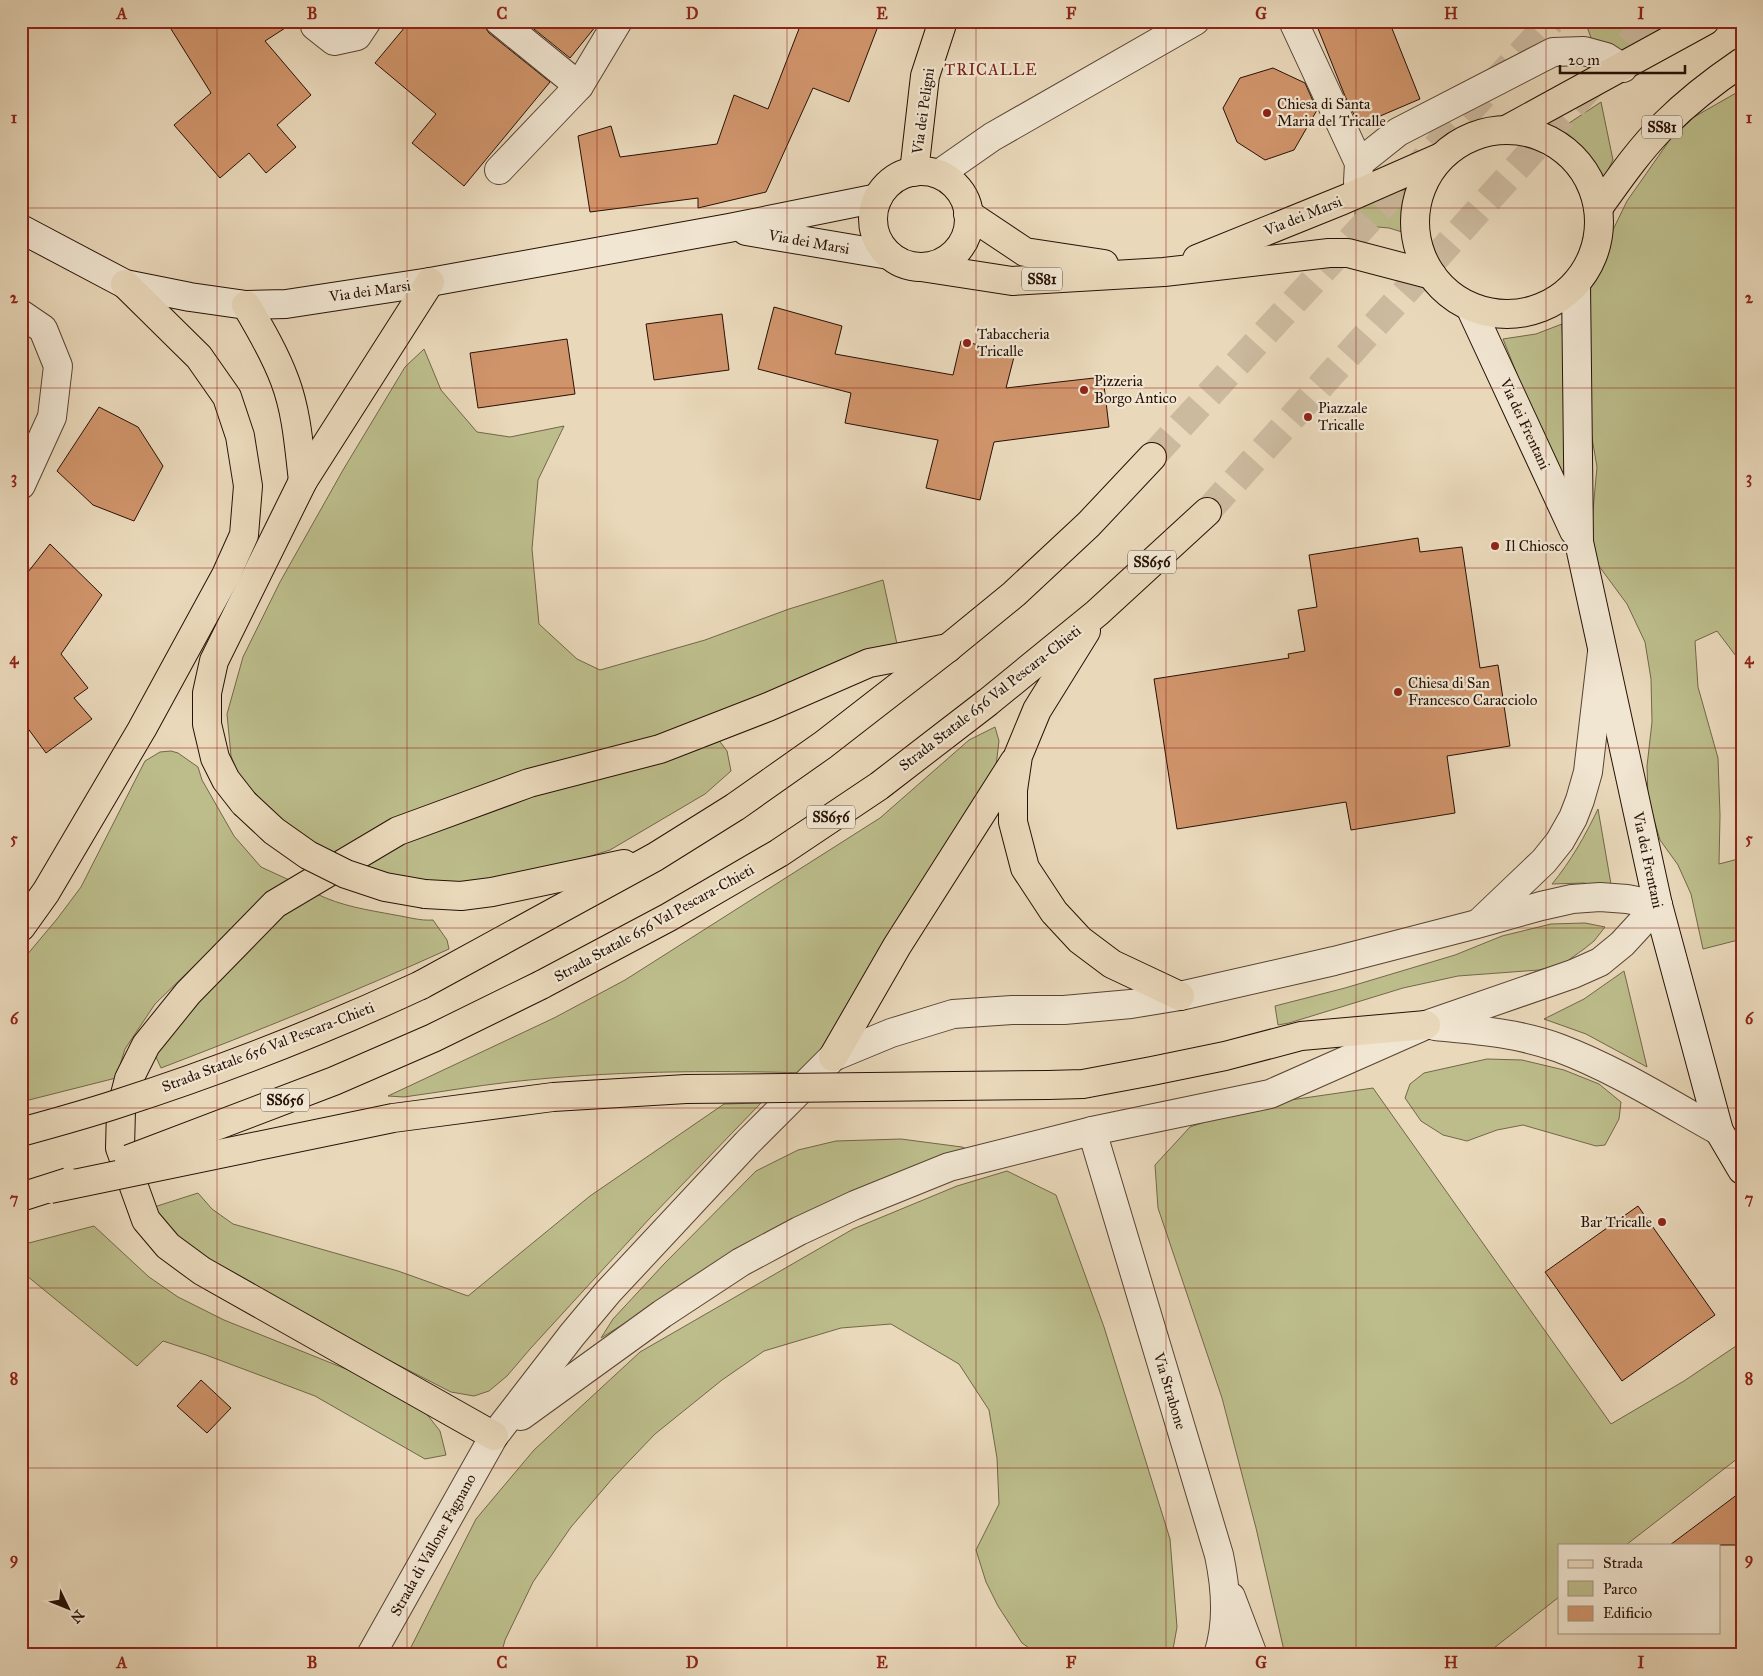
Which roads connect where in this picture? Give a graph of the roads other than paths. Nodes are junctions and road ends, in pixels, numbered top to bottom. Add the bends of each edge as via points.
1 (316, 21) edge
2 (368, 21) edge
3 (499, 21) edge
4 (618, 21) edge
5 (943, 21) edge
6 (1195, 21) edge
7 (1293, 21) edge
8 (1705, 21) edge
9 (1742, 62) edge
10 (1623, 68) junction
11 (578, 86) junction
12 (1506, 130) junction
13 (1441, 157) junction
14 (1359, 163) junction
15 (499, 170) dead end
16 (926, 173) junction
17 (1358, 193) junction
18 (878, 198) junction
19 (1599, 207) junction
20 (968, 214) junction
21 (730, 228) junction
22 (21, 229) edge
23 (889, 255) junction
24 (921, 267) junction
25 (1164, 272) junction
26 (1432, 275) junction
27 (430, 282) junction
28 (125, 284) junction
29 (1576, 284) junction
30 (246, 305) junction
31 (1470, 307) junction
32 (21, 314) edge
33 (1152, 458) tunnel mouth
34 (303, 480) junction
35 (21, 485) edge
36 (1207, 512) tunnel mouth
37 (1578, 542) junction
38 (1097, 613) junction
39 (948, 648) junction
40 (1602, 648) junction
41 (1018, 756) junction
42 (655, 857) junction
43 (1658, 905) junction
44 (1477, 924) junction
45 (21, 927) edge
46 (1180, 996) junction
47 (1426, 1025) junction
48 (833, 1057) junction
49 (1092, 1131) junction
50 (1719, 1131) junction
51 (21, 1132) edge
52 (1742, 1170) edge
53 (50, 1189) junction
54 (21, 1197) edge
55 (494, 1436) junction
56 (1224, 1580) junction
57 (371, 1655) edge
58 (1218, 1655) edge
59 (1253, 1655) edge

1 - 2 street via 315,26 334,40 357,36
3 - 11 street
4 - 11 street
5 - 16 main road, Via dei Peligni via 925,76
6 - 16 street
7 - 14 street
8 - 10 main road, SS81
9 - 19 main road, SS81 via 1701,91 1663,126
10 - 12 main road, SS81
10 - 14 street via 1606,57 1584,51 1553,52 1398,132
11 - 15 street
12 - 13 main road, SS81 via 1482,133 1460,142
12 - 19 main road, SS81 via 1532,132 1556,143 1576,160 1591,182
13 - 17 main road, Via dei Marsi / SS81
13 - 26 main road, SS81 via 1424,184 1415,214 1418,246
14 - 17 street
16 - 18 main road via 899,176
16 - 20 main road via 952,183 962,194
17 - 25 main road, Via dei Marsi / SS81
18 - 21 street, Via dei Marsi
18 - 23 main road via 873,213 874,229 879,243
19 - 29 main road, SS81 via 1599,234 1594,252
20 - 24 main road via 968,230 950,257
20 - 25 main road, Via dei Marsi via 1025,252
21 - 23 street, Via dei Marsi
21 - 27 street, Via dei Marsi
22 - 28 street, Via dei Marsi
23 - 24 main road via 899,262
24 - 25 main road, Via dei Marsi / SS81 via 1012,281
25 - 26 main road, Via dei Marsi / SS81 via 1329,252
26 - 31 main road, SS81 via 1448,294
27 - 30 street, Via dei Marsi via 286,304
27 - 34 main road
28 - 30 street, Via dei Marsi
28 - 45 main road via 199,358 227,397 240,436 248,486 244,535 226,575 142,728 46,892
29 - 31 main road, SS81 via 1554,302 1527,312 1498,314
29 - 37 street, Via dei Frentani
30 - 34 main road via 286,383 298,433
31 - 37 street, Via dei Frentani
32 - 35 street via 43,329 58,366 52,417
33 - 39 main road, Strada Statale 656 Val Pescara-Chieti via 1089,524 1014,594
34 - 42 main road, bridge via 214,660 206,693 207,724 215,758 226,780 244,803 274,832 308,855 346,874 385,887 425,894 461,896 492,892
36 - 38 main road, Strada Statale 656 Val Pescara-Chieti / SS656
37 - 40 street, Via dei Frentani
38 - 41 main road via 1037,710
38 - 53 main road, Strada Statale 656 Val Pescara-Chieti / SS656, bridge via 871,791 770,858 668,917 541,986 433,1038 334,1081
39 - 42 main road, Strada Statale 656 Val Pescara-Chieti via 735,808
39 - 55 main road via 869,663 660,750 529,783 398,831 275,904 188,994 146,1045 129,1079 121,1110 120,1148 146,1220 168,1246 202,1272
40 - 43 street, Via dei Frentani
40 - 44 street via 1588,772 1573,818 1544,861
41 - 46 main road via 1013,822 1025,868 1054,912 1080,940 1112,964
41 - 48 main road via 897,946
42 - 51 main road, Strada Statale 656 Val Pescara-Chieti, bridge via 421,985 362,1012 247,1058 120,1103
43 - 44 street via 1627,899 1572,899
43 - 47 street via 1622,944 1600,962
43 - 50 street, Via dei Frentani
44 - 46 street
46 - 48 street via 1064,1010 953,1014 891,1033
47 - 49 street via 1270,1094
47 - 50 street via 1493,1031 1558,1048 1620,1075
47 - 53 main road, bridge via 1301,1036 1225,1056 1083,1084 686,1089 553,1097 393,1118
48 - 55 street, Strada di Vallone Fagnano via 747,1143 608,1292
49 - 55 street via 949,1167 799,1231 741,1262 662,1314
49 - 56 street, Via Strabone
50 - 52 street, Via dei Frentani
53 - 54 main road, Strada Statale 656 Val Pescara-Chieti / SS656, bridge
55 - 57 street, Strada di Vallone Fagnano
56 - 58 street, Via Strabone via 1225,1628
56 - 59 street

